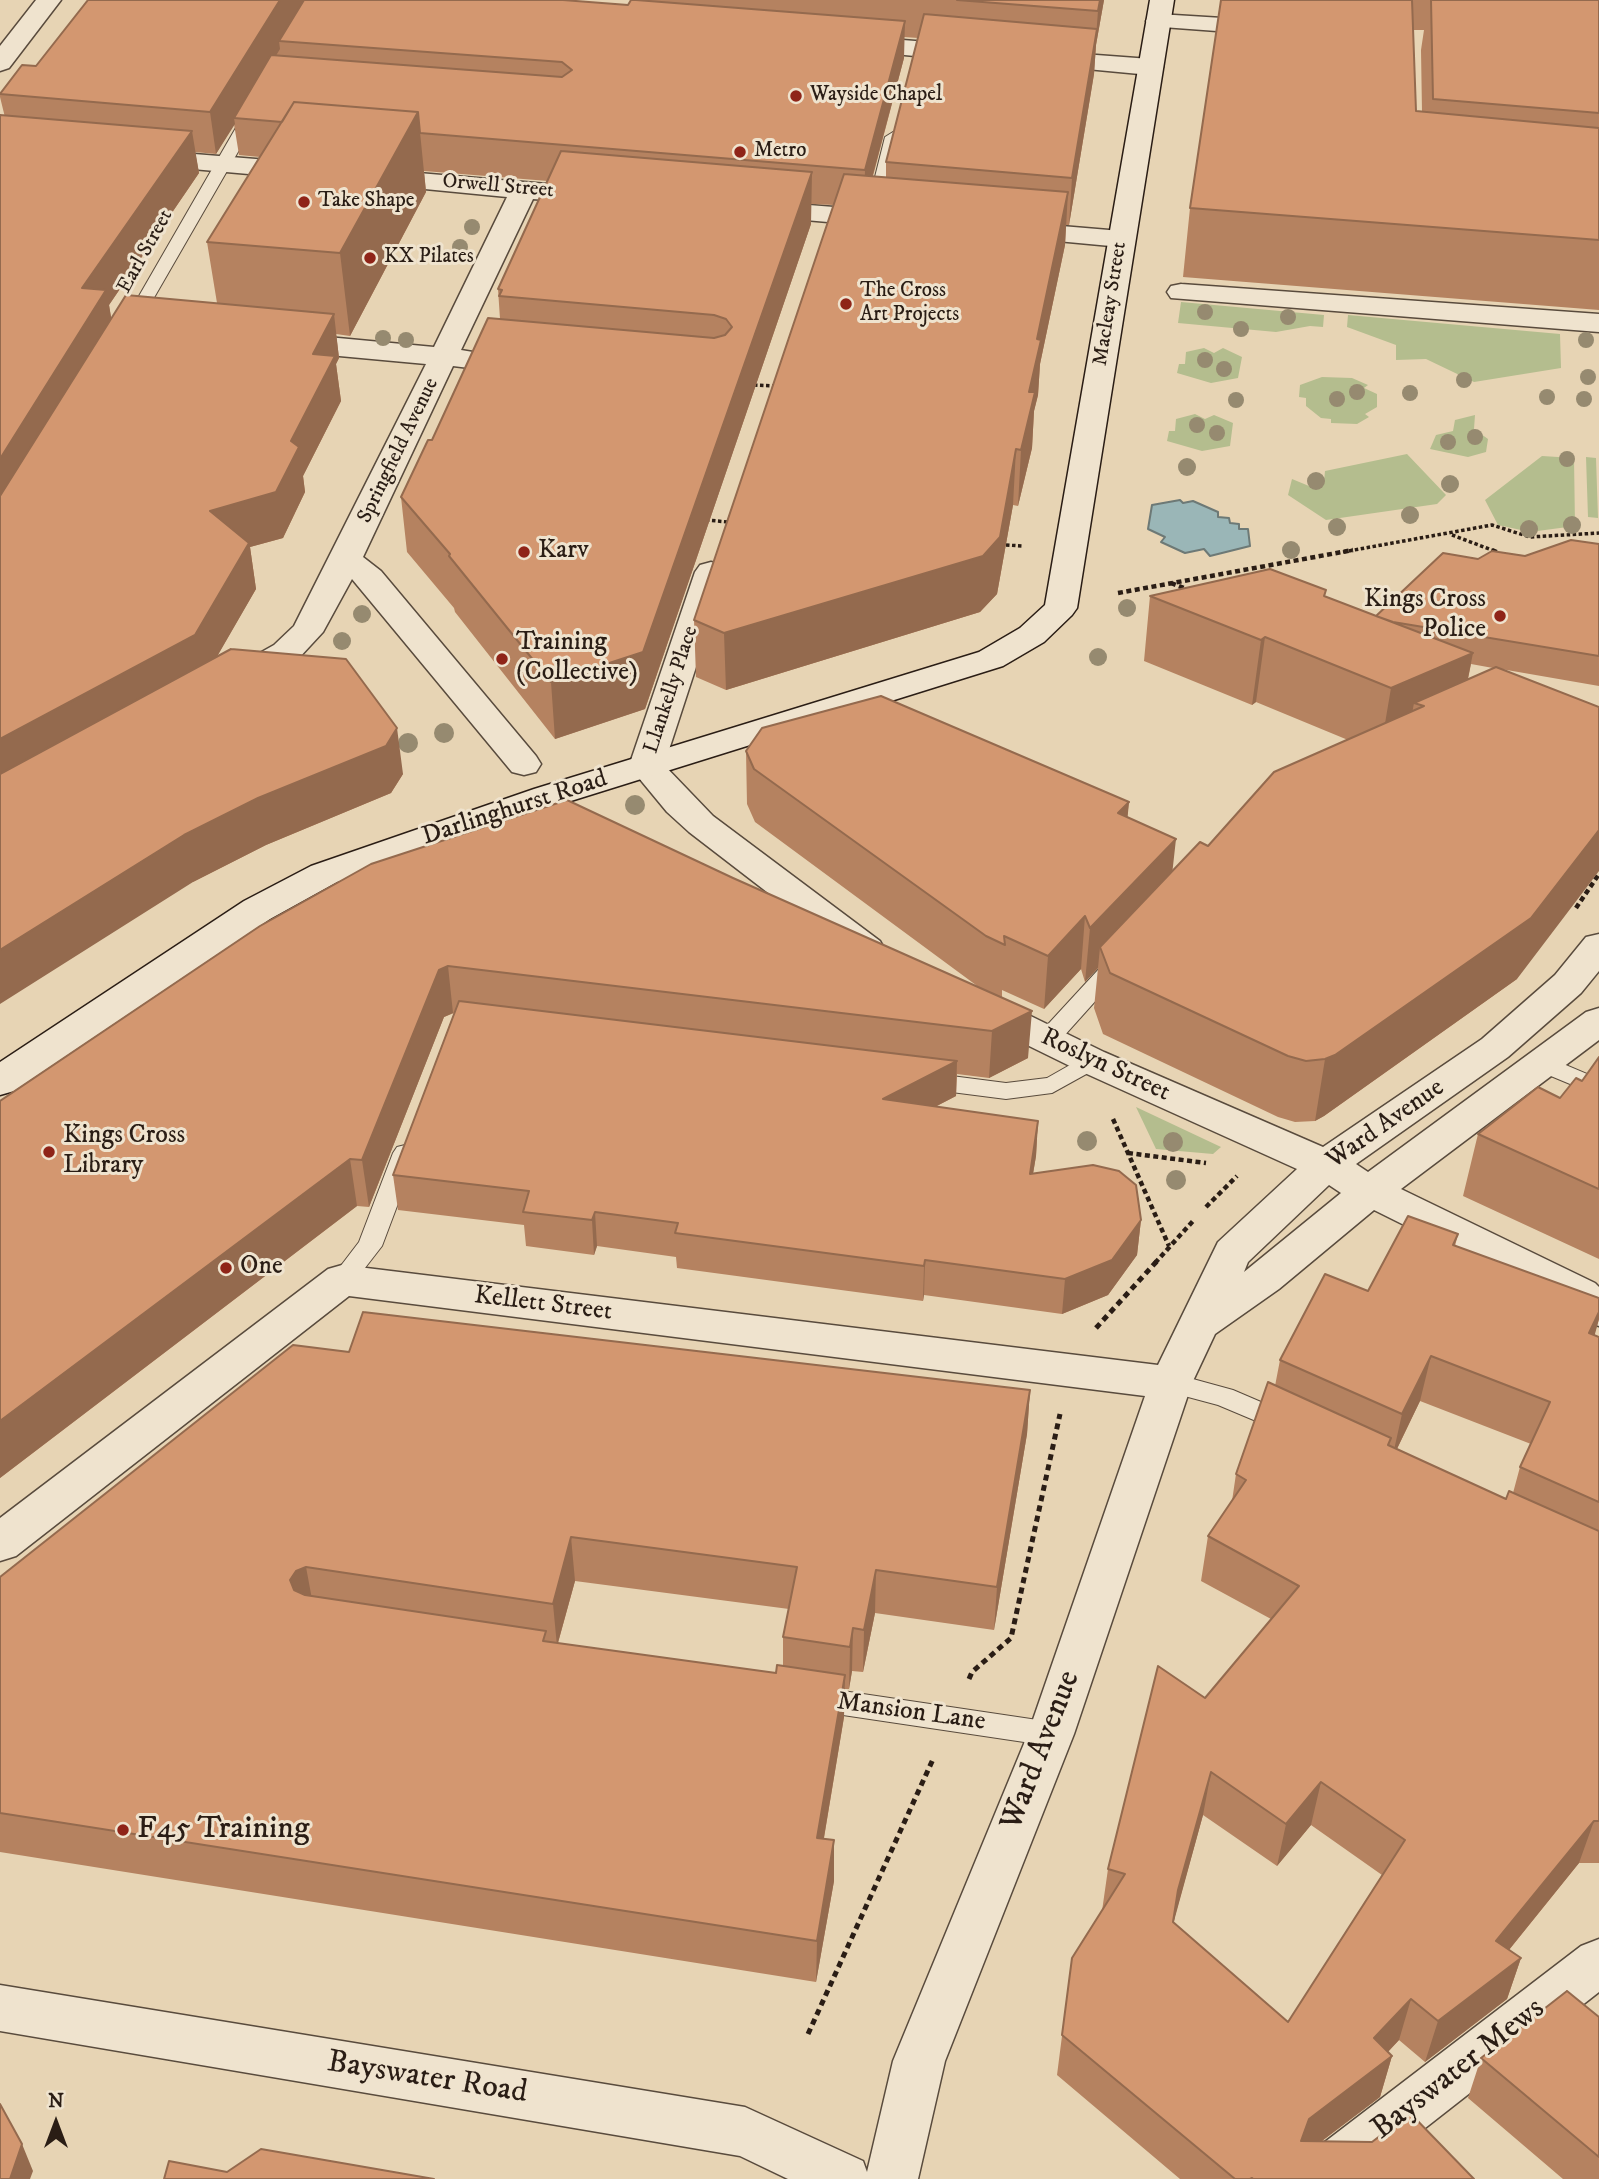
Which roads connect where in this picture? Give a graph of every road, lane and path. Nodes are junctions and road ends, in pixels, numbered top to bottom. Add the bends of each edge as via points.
1 (48, 0) edge
2 (1160, 10) edge
3 (1289, 30) edge
4 (832, 42) edge
5 (996, 55) edge
6 (1024, 57) edge
7 (0, 63) edge
8 (1150, 67) junction
9 (262, 96) edge
10 (895, 127) edge
11 (124, 156) edge
12 (221, 164) junction
13 (524, 190) junction
14 (618, 197) edge
15 (738, 207) edge
16 (831, 215) junction
17 (872, 218) junction
18 (914, 222) edge
19 (984, 228) edge
20 (1121, 239) junction
21 (821, 247) edge
22 (1181, 292) dead end
23 (1599, 323) edge
24 (137, 331) edge
25 (254, 339) edge
26 (445, 357) junction
27 (499, 362) edge
28 (750, 384) edge
29 (774, 386) edge
30 (716, 521) dead end
31 (1599, 533) edge
32 (1451, 534) junction
33 (1006, 545) edge
34 (1022, 546) dead end
35 (1503, 554) edge
36 (346, 559) junction
37 (1171, 582) junction
38 (1118, 593) dead end
39 (1196, 593) edge
40 (1061, 608) joint
41 (209, 694) edge
42 (524, 764) dead end
43 (646, 766) junction
44 (1599, 946) edge
45 (1128, 951) edge
46 (894, 964) edge
47 (953, 993) edge
48 (1599, 1021) edge
49 (1047, 1040) junction
50 (1091, 1061) junction
51 (1542, 1063) junction
52 (910, 1079) edge
53 (0, 1081) edge
54 (1599, 1088) edge
55 (414, 1129) edge
56 (1127, 1153) junction
57 (1198, 1162) dead end
58 (1326, 1165) junction
59 (1370, 1191) junction
60 (1169, 1246) dead end
61 (342, 1280) junction
62 (1599, 1310) edge
63 (1198, 1324) junction
64 (1171, 1383) junction
65 (1305, 1433) edge
66 (0, 1544) edge
67 (785, 1694) edge
68 (1051, 1734) junction
69 (1599, 1962) edge
70 (0, 2008) edge
71 (844, 2179) edge
72 (892, 2179) edge
73 (1319, 2179) edge

1 - 7 street
2 - 3 street
2 - 8 street, Macleay Street
4 - 5 street via 914,55
6 - 8 street
8 - 20 street, Macleay Street
9 - 12 lane, Earl Street
10 - 17 lane
11 - 12 street, Orwell Street
12 - 13 street, Orwell Street
12 - 24 lane, Earl Street
13 - 14 street, Orwell Street
13 - 26 street
15 - 16 street
16 - 17 street
16 - 21 street
17 - 18 street
19 - 20 street
20 - 40 street, Macleay Street
22 - 23 street
25 - 26 street, Springfield Avenue
26 - 27 street
26 - 36 street, Springfield Avenue
28 - 29 path
30 - 43 street, Llankelly Place
31 - 32 path via 1530,537 1492,525
32 - 35 path
32 - 37 path
33 - 34 path
36 - 41 street, Springfield Avenue via 307,632 286,652
36 - 42 street via 370,578
37 - 38 path
37 - 39 path
40 - 43 street, Darlinghurst Road via 1032,635 991,659
43 - 46 street via 701,824 870,953
43 - 53 street, Darlinghurst Road via 324,874 257,911
44 - 58 street, Ward Avenue via 1568,984 1495,1048
45 - 49 lane
47 - 49 street, Roslyn Street
48 - 51 street, Ward Avenue
49 - 50 street, Roslyn Street
50 - 52 lane via 1052,1085 1006,1091
50 - 56 path
50 - 58 street, Roslyn Street
51 - 54 lane
51 - 59 street, Ward Avenue
55 - 61 lane via 370,1246
56 - 57 path
56 - 60 path
58 - 59 street, Roslyn Street
58 - 63 street, Ward Avenue via 1232,1253
59 - 62 street, Roslyn Street via 1580,1294
59 - 63 street, Ward Avenue via 1265,1278
61 - 64 street, Kellett Street
61 - 66 street
63 - 64 street, Ward Avenue
64 - 65 lane via 1224,1397
64 - 68 street, Ward Avenue
67 - 68 lane, Mansion Lane
68 - 72 street, Ward Avenue via 919,2061
69 - 73 street, Bayswater Mews
70 - 71 street, Bayswater Road via 745,2132

